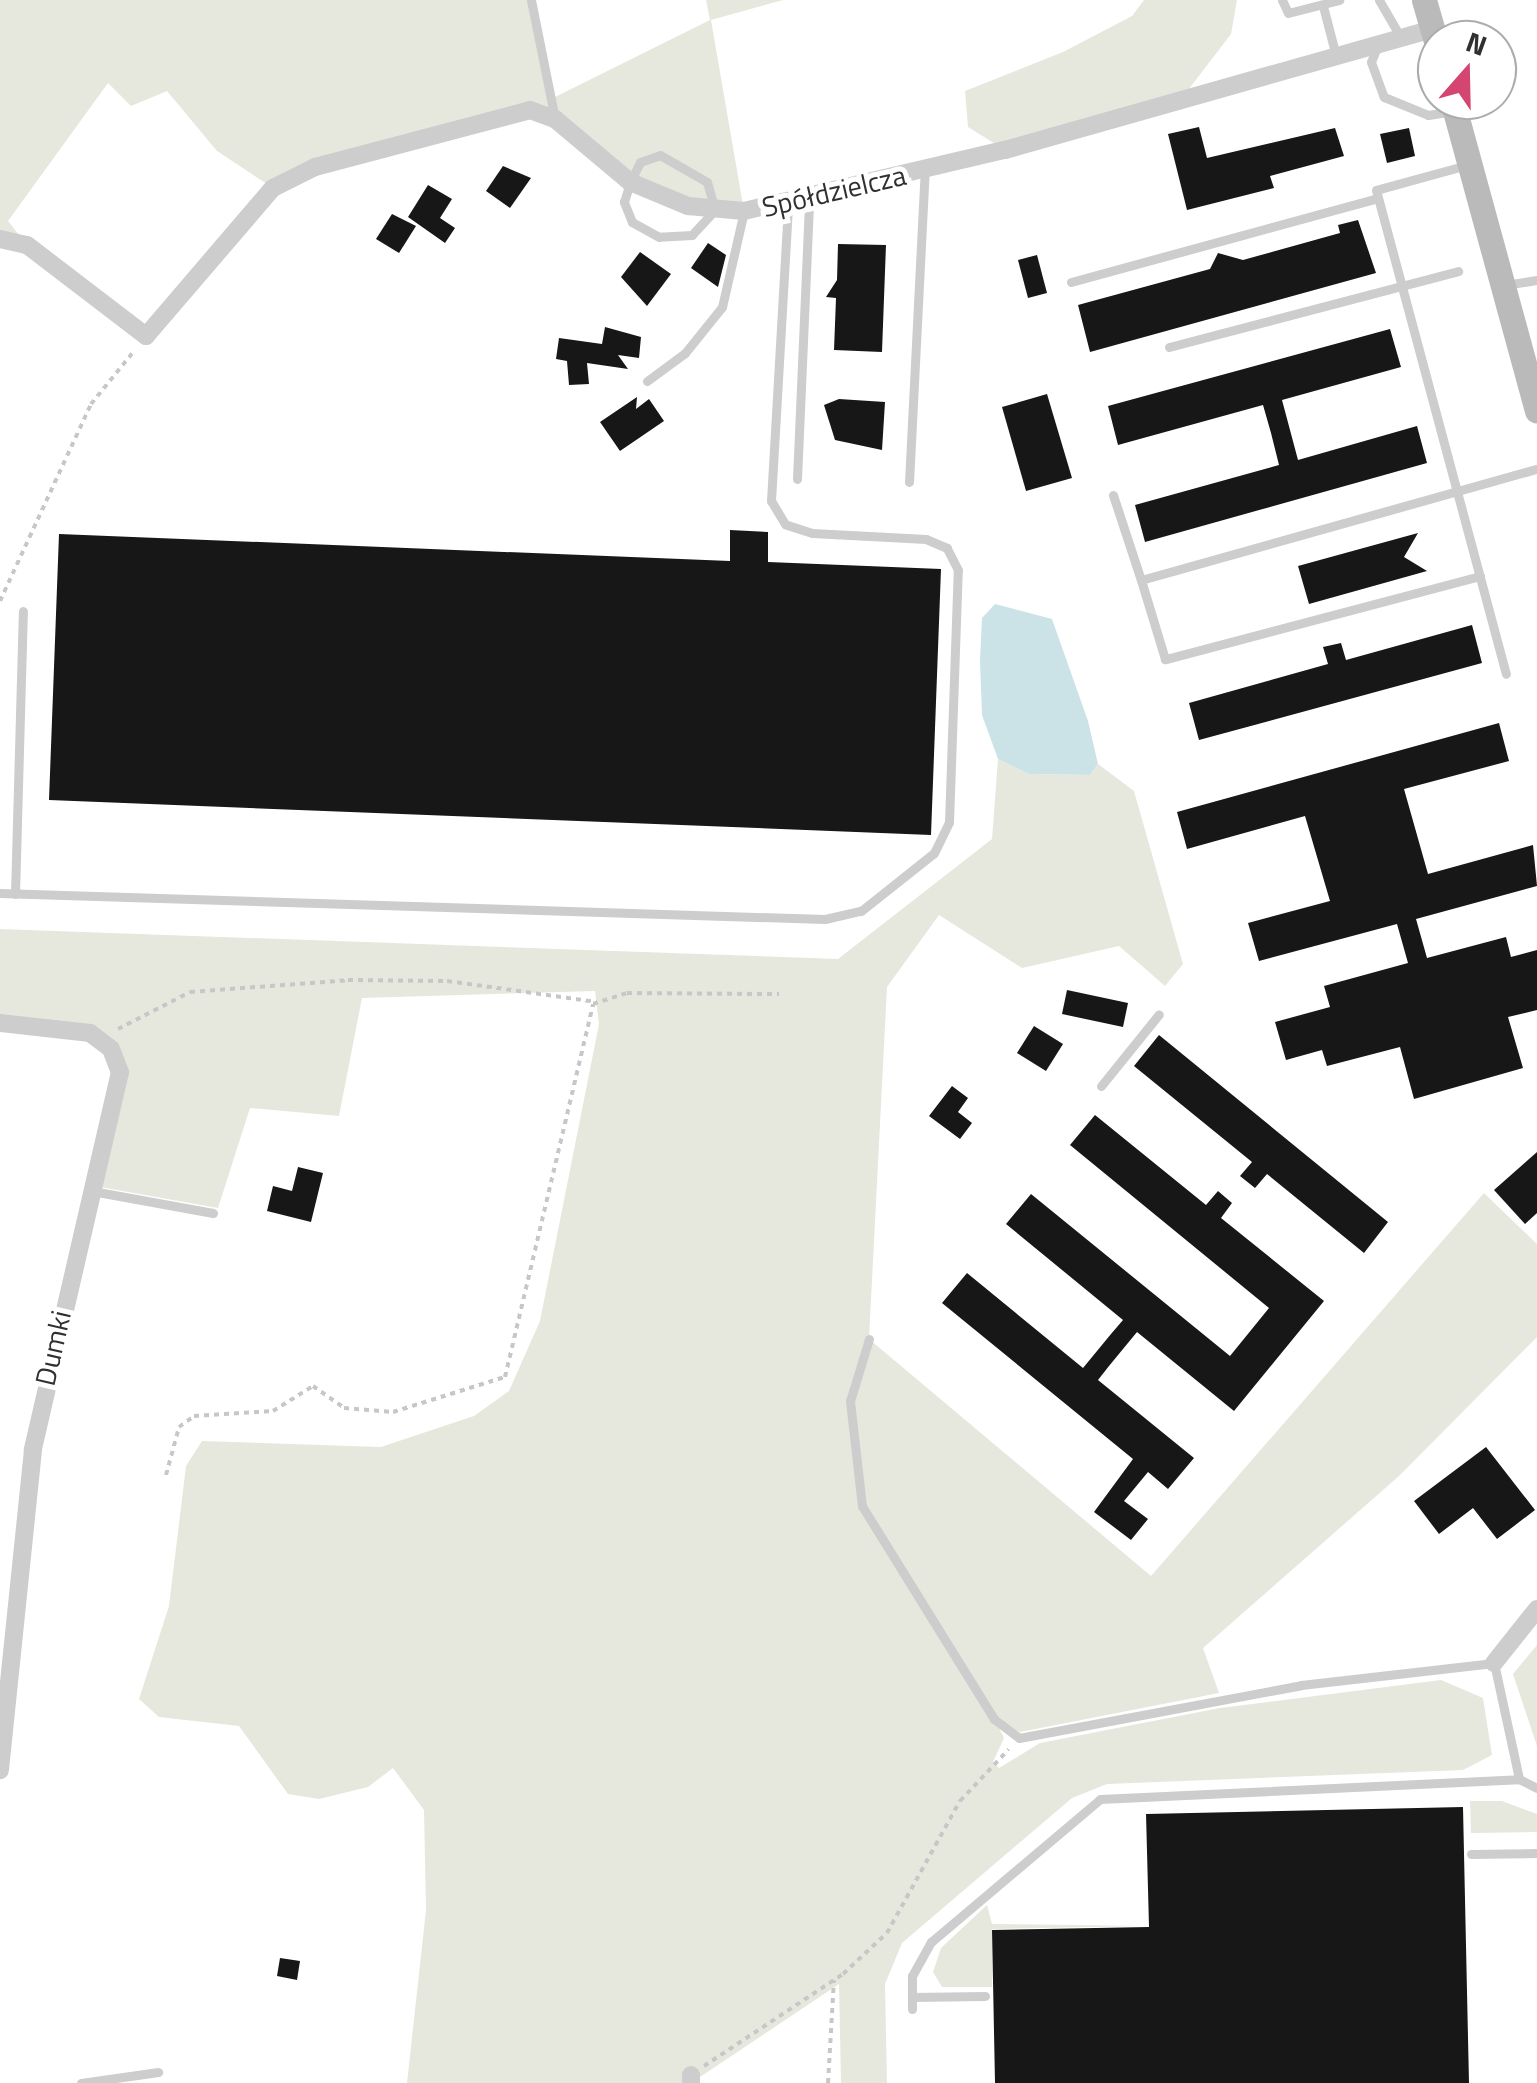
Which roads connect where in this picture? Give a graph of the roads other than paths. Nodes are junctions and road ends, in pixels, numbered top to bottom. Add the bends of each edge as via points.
1 (531, 0) edge
2 (1282, 0) edge
3 (1338, 0) edge
4 (1379, 0) edge
5 (1324, 10) junction
6 (1400, 38) junction
7 (1417, 38) edge
8 (1378, 44) junction
9 (1336, 56) junction
10 (1417, 110) edge
11 (556, 119) junction
12 (1457, 120) edge
13 (1469, 164) junction
14 (926, 170) junction
15 (630, 182) junction
16 (1378, 198) junction
17 (809, 200) junction
18 (788, 205) junction
19 (715, 210) junction
20 (744, 210) junction
21 (0, 238) edge
22 (1458, 272) dead end
23 (1537, 280) edge
24 (1071, 282) dead end
25 (1401, 285) junction
26 (1502, 285) junction
27 (1170, 348) dead end
28 (646, 380) dead end
29 (1537, 411) edge
30 (1537, 468) edge
31 (798, 478) dead end
32 (909, 482) dead end
33 (1456, 492) junction
34 (1113, 495) dead end
35 (1480, 576) junction
36 (1141, 580) junction
37 (23, 611) dead end
38 (1506, 674) dead end
39 (0, 893) edge
40 (15, 894) junction
41 (1159, 1014) dead end
42 (0, 1023) edge
43 (1101, 1086) dead end
44 (89, 1190) junction
45 (213, 1213) dead end
46 (869, 1339) dead end
47 (1536, 1612) edge
48 (1494, 1663) junction
49 (0, 1770) edge
50 (1518, 1779) junction
51 (1537, 1788) edge
52 (1537, 1853) edge
53 (1471, 1854) dead end
54 (985, 1996) dead end
55 (912, 1998) junction
56 (912, 2010) dead end
57 (158, 2072) dead end
58 (82, 2083) edge

1 - 11 lane
2 - 5 lane via 1288,13
3 - 5 lane
4 - 6 lane
5 - 9 lane
6 - 7 street, Spółdzielcza
6 - 8 street, Spółdzielcza
8 - 9 street, Spółdzielcza
8 - 10 lane via 1371,62 1384,97
9 - 14 street, Spółdzielcza
11 - 15 street, Spółdzielcza
11 - 21 street via 530,110 315,167 273,188 146,336 27,244
12 - 13 street
13 - 16 lane via 1376,190
13 - 26 street
14 - 17 street, Spółdzielcza
14 - 32 lane
15 - 19 street, Spółdzielcza
15 - 19 lane via 640,162 660,155 707,182
15 - 19 lane via 624,202 632,222 659,237 692,236
16 - 24 lane
16 - 25 lane
17 - 18 street, Spółdzielcza
17 - 31 lane
18 - 20 street, Spółdzielcza
18 - 40 lane via 771,501 785,524 812,533 926,539 947,548 958,570 949,822 934,853 861,911 825,919
19 - 20 street, Spółdzielcza
20 - 28 lane via 722,306 685,353
22 - 25 lane
23 - 26 lane
25 - 27 lane
25 - 33 lane
26 - 29 street
30 - 33 lane
33 - 35 lane
33 - 36 lane
34 - 36 lane
35 - 36 lane via 1165,659
35 - 38 lane
37 - 40 lane
39 - 40 lane
41 - 43 lane
42 - 44 street, Dumki via 101,1040 120,1072
44 - 45 lane
44 - 49 street, Dumki via 32,1450
46 - 48 lane via 850,1401 862,1506 994,1719 1020,1738 1301,1685
47 - 48 street
48 - 50 lane
50 - 51 lane
50 - 55 lane via 1100,1798 931,1942
52 - 53 lane
54 - 55 lane
55 - 56 lane
57 - 58 lane

